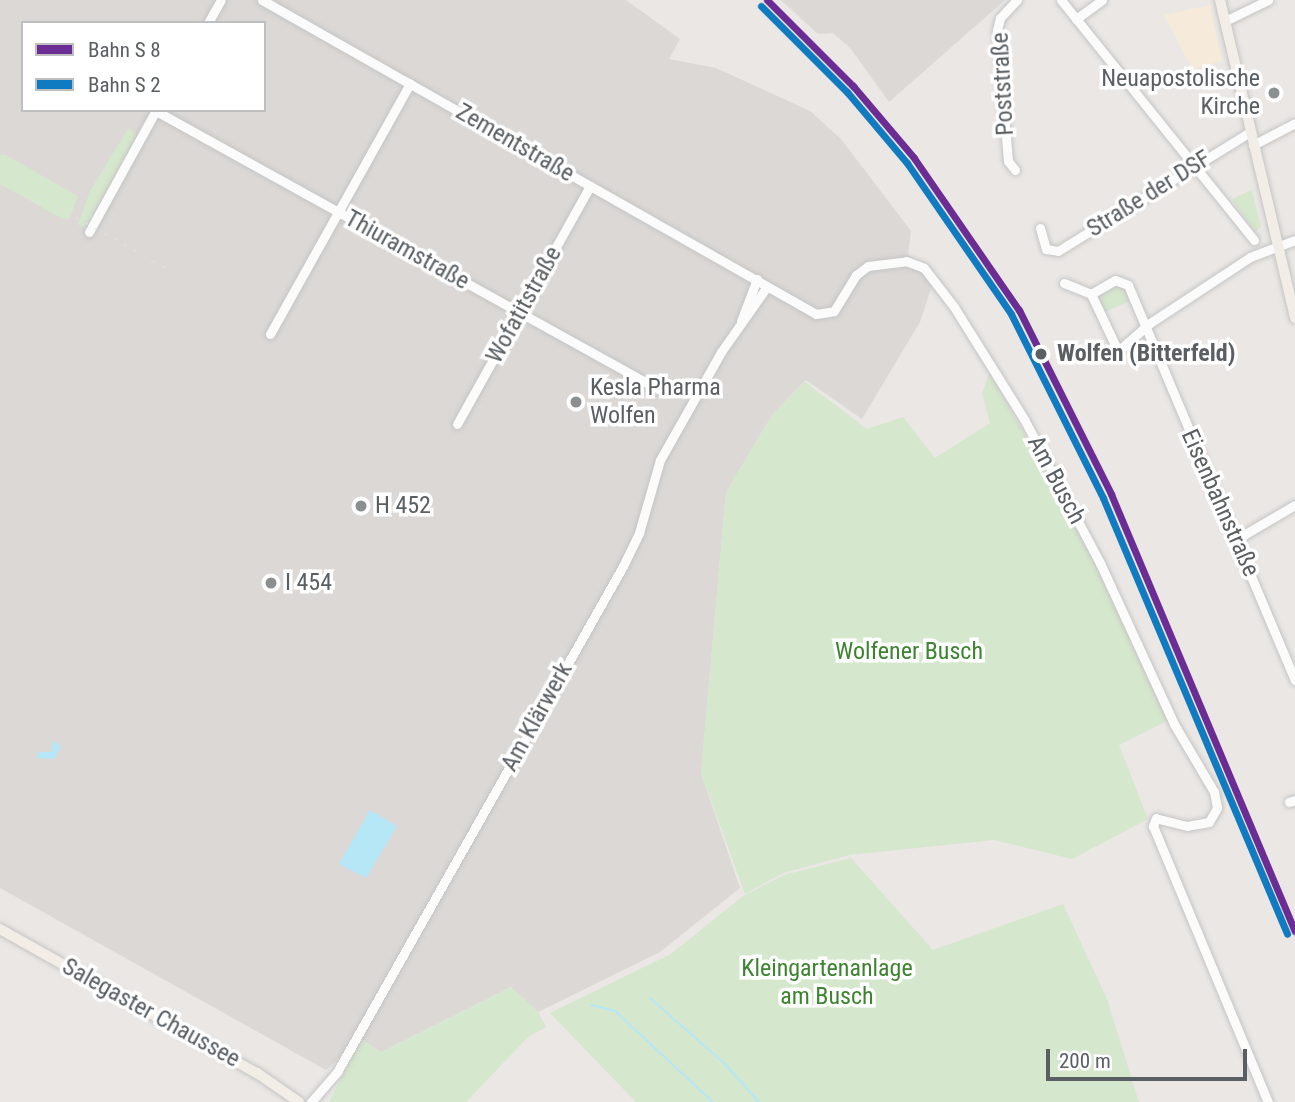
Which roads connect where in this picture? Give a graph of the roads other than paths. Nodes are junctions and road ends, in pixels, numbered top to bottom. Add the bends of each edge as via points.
1 (221, 0) edge
2 (262, 0) edge
3 (1017, 0) edge
4 (1061, 0) edge
5 (1102, 0) edge
6 (1220, 0) edge
7 (1268, 0) edge
8 (1076, 19) junction
9 (209, 21) edge
10 (1224, 21) junction
11 (410, 84) junction
12 (155, 112) edge
13 (158, 112) edge
14 (1295, 123) edge
15 (1250, 132) junction
16 (1253, 145) junction
17 (1196, 165) junction
18 (1015, 170) dead end
19 (590, 186) junction
20 (340, 213) junction
21 (1040, 228) dead end
22 (90, 230) dead end
23 (1254, 240) dead end
24 (1295, 240) edge
25 (1277, 246) junction
26 (757, 279) junction
27 (1064, 284) dead end
28 (766, 288) junction
29 (1091, 294) junction
30 (520, 312) junction
31 (1295, 318) edge
32 (741, 321) junction
33 (1144, 327) junction
34 (270, 334) dead end
35 (658, 389) dead end
36 (457, 424) dead end
37 (1295, 505) edge
38 (1235, 540) junction
39 (1295, 680) edge
40 (0, 929) edge
41 (299, 1102) edge
42 (311, 1102) edge
43 (1268, 1102) edge

1 - 9 street
2 - 11 street, Zementstraße
3 - 18 street, Poststraße via 1000,19 997,30 1008,161
4 - 8 street
5 - 8 street
6 - 10 main road
7 - 10 street
8 - 17 street
10 - 15 main road
11 - 19 street, Zementstraße
11 - 20 street
12 - 22 street
13 - 20 street, Thiuramstraße
14 - 16 street
15 - 16 main road
15 - 17 street, Straße der DSF
16 - 25 main road
17 - 21 street, Straße der DSF via 1058,251 1048,251
17 - 23 street
19 - 26 street, Zementstraße
19 - 30 street, Wofatitstraße
20 - 30 street, Thiuramstraße
20 - 34 street
24 - 25 street
25 - 31 main road
25 - 33 street via 1250,257
26 - 28 street, Zementstraße
26 - 32 street, Am Klärwerk
27 - 29 street
28 - 32 street, Am Klärwerk
28 - 43 street, Am Busch via 827,315 863,269 911,262 923,268 954,307 1036,443 1100,563 1174,724 1214,792 1217,808 1209,822 1187,826 1154,820
29 - 33 street, Eisenbahnstraße via 1115,280 1125,282
29 - 33 street via 1118,351
30 - 35 street, Thiuramstraße
30 - 36 street, Wofatitstraße
32 - 42 street, Am Klärwerk via 657,468 640,528 623,566 337,1072
33 - 38 street, Eisenbahnstraße
37 - 38 street
38 - 39 street, Eisenbahnstraße
40 - 41 main road, Salegaster Chaussee via 269,1080

